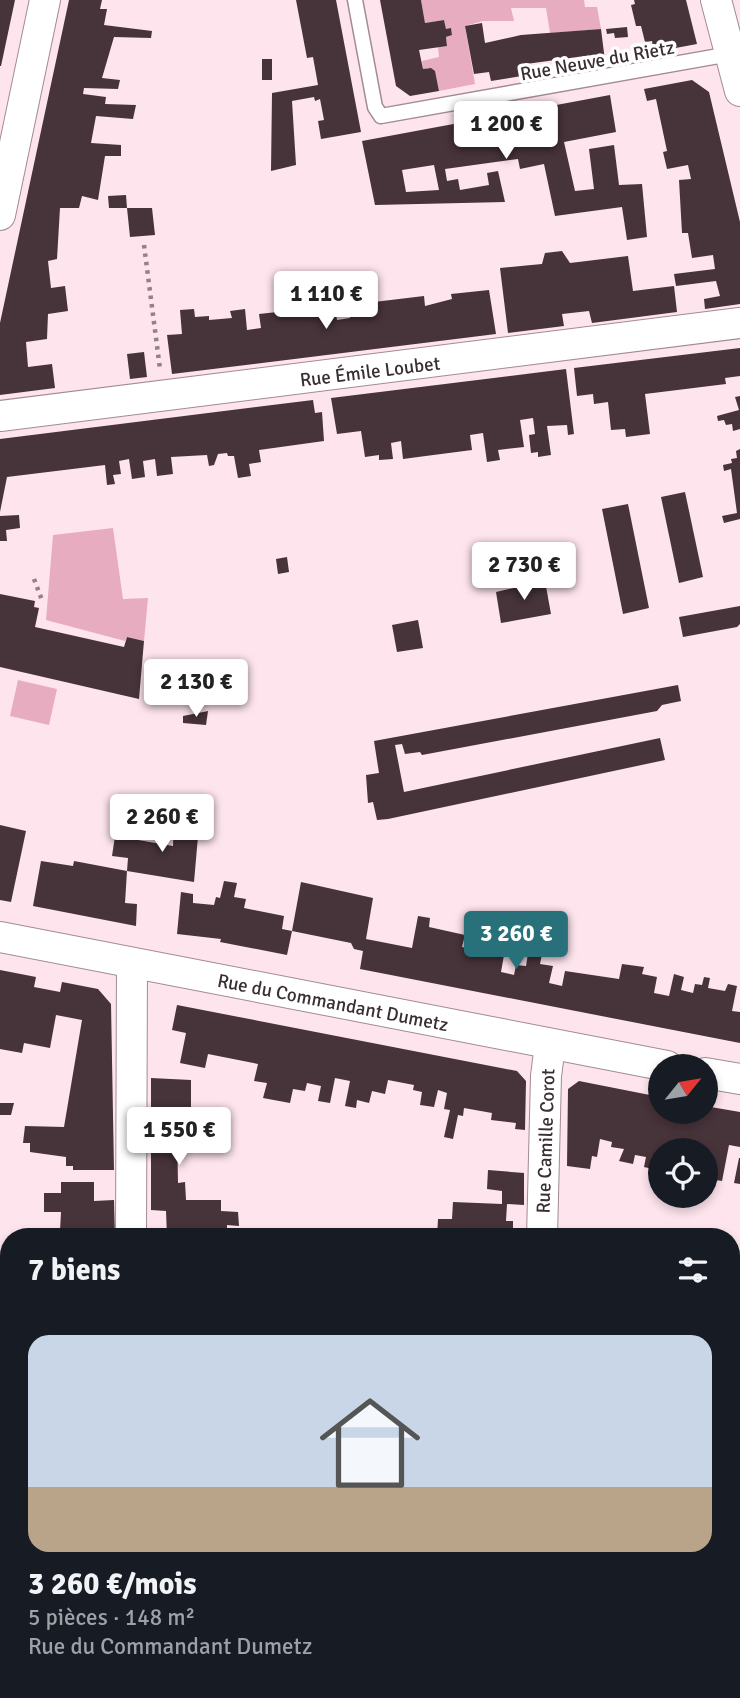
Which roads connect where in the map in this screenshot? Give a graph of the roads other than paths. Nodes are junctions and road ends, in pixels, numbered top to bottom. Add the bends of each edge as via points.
1 (46, 0) edge
2 (355, 0) edge
3 (716, 0) edge
4 (730, 54) junction
5 (740, 91) edge
6 (0, 215) edge
7 (740, 323) edge
8 (0, 416) edge
9 (0, 937) edge
10 (132, 962) junction
11 (550, 1045) junction
12 (648, 1063) edge
13 (718, 1075) edge
14 (740, 1079) edge
15 (131, 1228) edge
16 (542, 1228) edge

1 - 6 street
2 - 4 lane, Rue Neuve du Rietz via 380,116
3 - 4 street
4 - 5 street
7 - 8 street, Rue Émile Loubet
9 - 10 street, Rue du Commandant Dumetz
10 - 11 street, Rue du Commandant Dumetz
10 - 15 street
11 - 12 street, Rue du Commandant Dumetz
11 - 16 street, Rue Camille Corot
13 - 14 street

